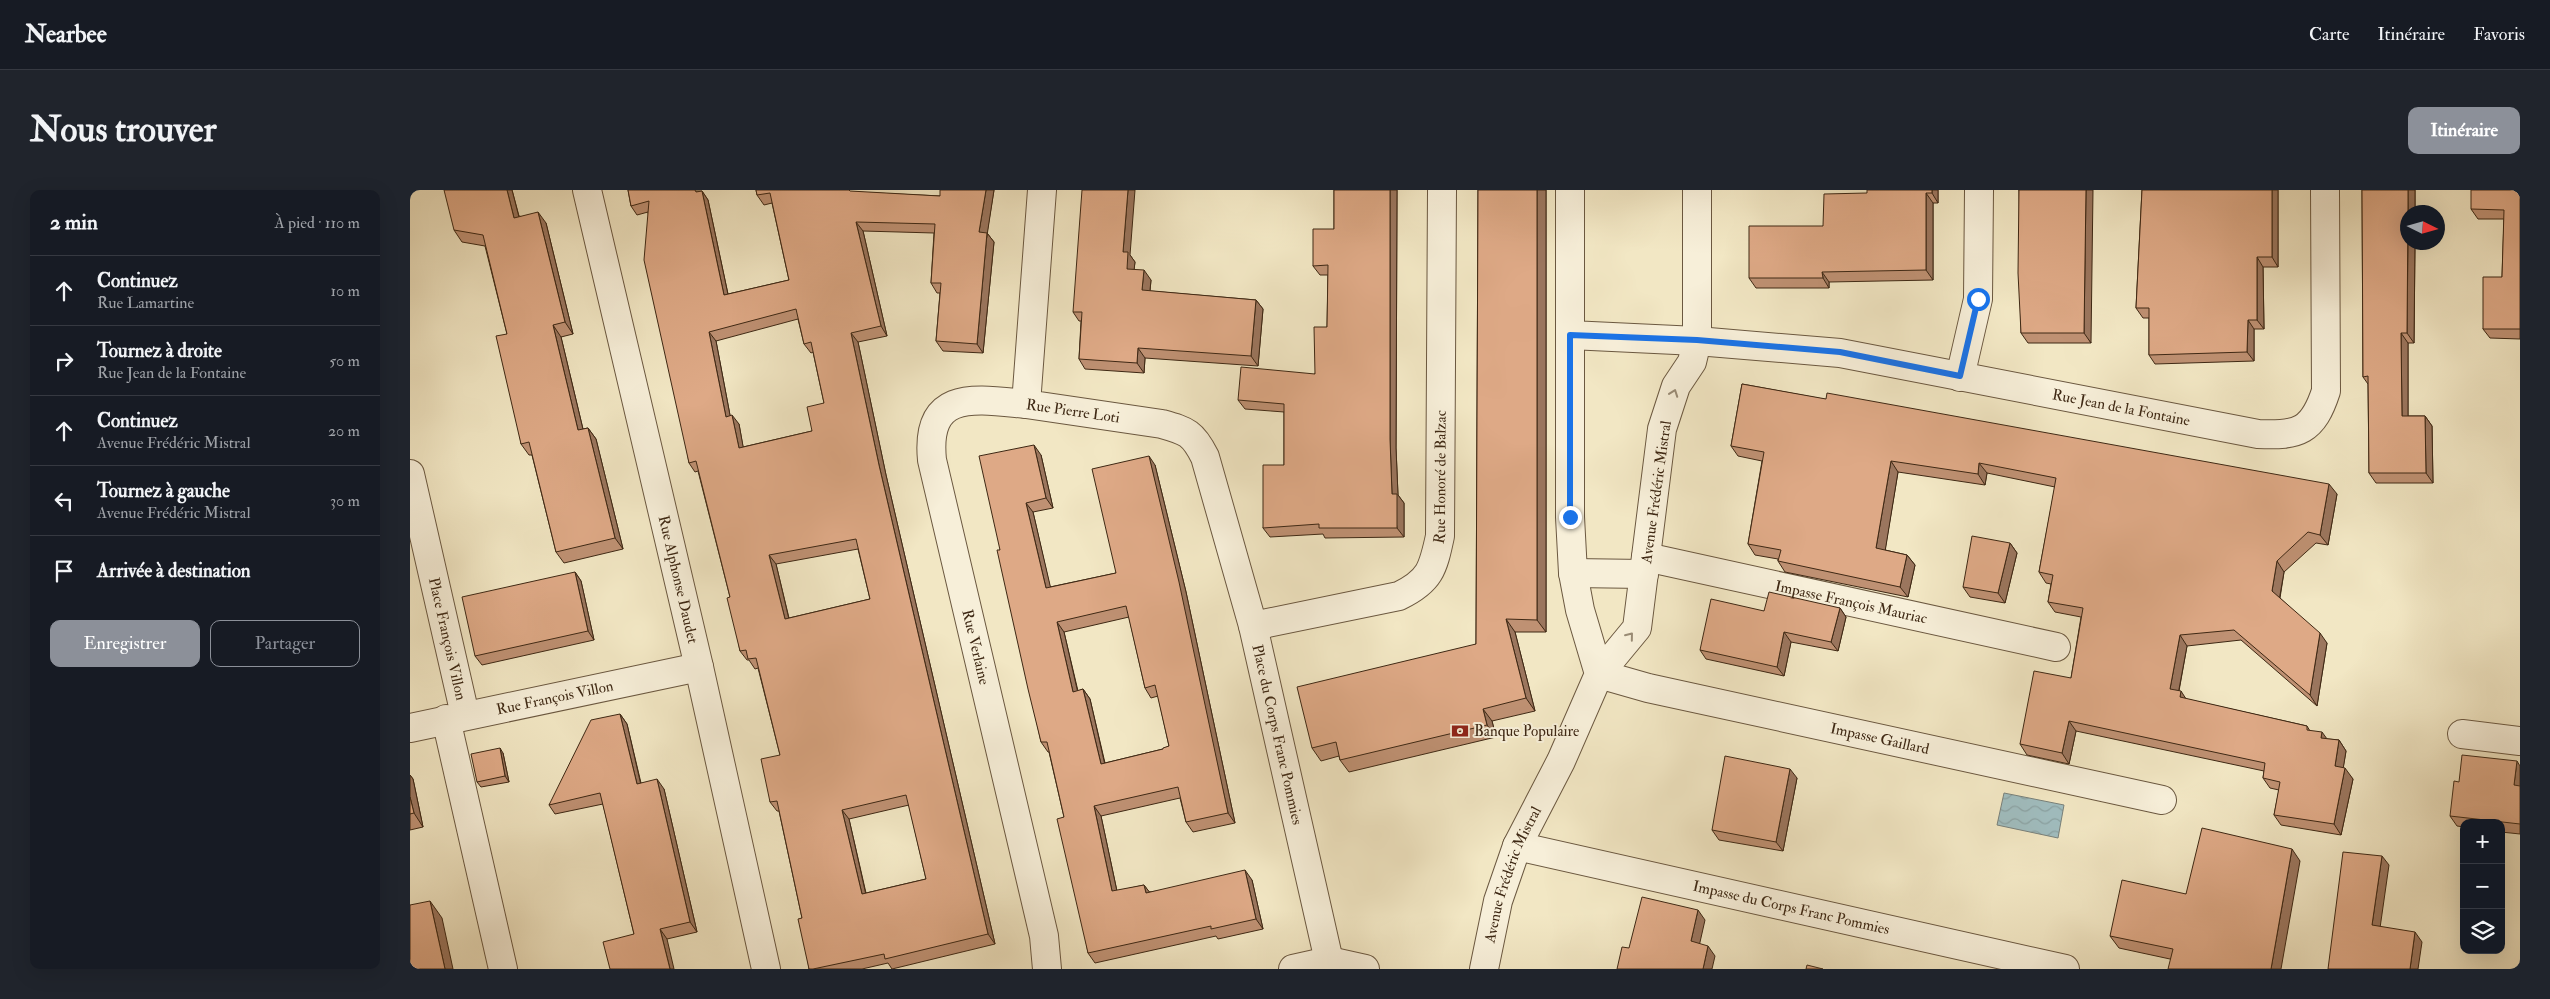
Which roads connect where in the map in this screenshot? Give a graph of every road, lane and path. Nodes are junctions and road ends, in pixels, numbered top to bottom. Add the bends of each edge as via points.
1 (587, 190) edge
2 (1042, 190) edge
3 (1442, 190) edge
4 (1570, 190) edge
5 (1697, 190) edge
6 (1979, 190) edge
7 (2324, 190) edge
8 (1570, 335) junction
9 (1697, 340) junction
10 (1960, 376) junction
11 (1026, 404) junction
12 (410, 474) edge
13 (1220, 509) joint
14 (1645, 566) junction
15 (1573, 573) junction
16 (1253, 626) junction
17 (2056, 646) dead end
18 (699, 667) junction
19 (1599, 674) junction
20 (456, 717) junction
21 (410, 728) edge
22 (2462, 734) dead end
23 (2520, 741) edge
24 (2162, 800) dead end
25 (1517, 846) junction
26 (1329, 961) junction
27 (503, 969) edge
28 (766, 969) edge
29 (1047, 969) edge
30 (1293, 969) edge
31 (1365, 969) edge
32 (1484, 969) edge
33 (2064, 969) edge

1 - 18 street, Rue Alphonse Daudet
2 - 11 street, Rue Pierre Loti
3 - 16 street, Rue Honoré de Balzac via 1440,536 1433,566 1418,587 1399,596
4 - 8 street
5 - 9 street, Avenue Frédéric Mistral
6 - 10 street via 1978,299
7 - 10 street, Rue Jean de la Fontaine via 2326,391 2319,413 2302,430 2281,435 2258,434
8 - 9 street
8 - 15 street
9 - 10 street, Rue Jean de la Fontaine via 1840,352
14 -> 9 street, Avenue Frédéric Mistral via 1662,429 1676,386 1692,362
11 - 13 street, Rue Pierre Loti via 1162,424 1189,434 1195,438 1205,457
11 - 29 street, Rue Verlaine via 980,399 954,404 936,419 930,439 932,460 1044,936
12 - 20 street, Place François Villon
13 - 16 street, Place du Corps Franc Pommies
14 - 15 street, Impasse François Mauriac
14 - 17 street, Impasse François Mauriac
19 -> 14 street, Avenue Frédéric Mistral via 1637,628
15 - 19 street
16 - 26 street, Place du Corps Franc Pommies
18 - 20 street, Rue François Villon
18 - 28 street, Rue Alphonse Daudet
19 - 24 street, Impasse Gaillard via 1648,688
19 - 25 street, Avenue Frédéric Mistral via 1561,761
20 - 21 street, Rue François Villon
20 - 27 street, Place François Villon
22 - 23 street
25 - 32 street, Avenue Frédéric Mistral via 1498,900
25 - 33 street, Impasse du Corps Franc Pommies
26 - 30 street
26 - 31 street

